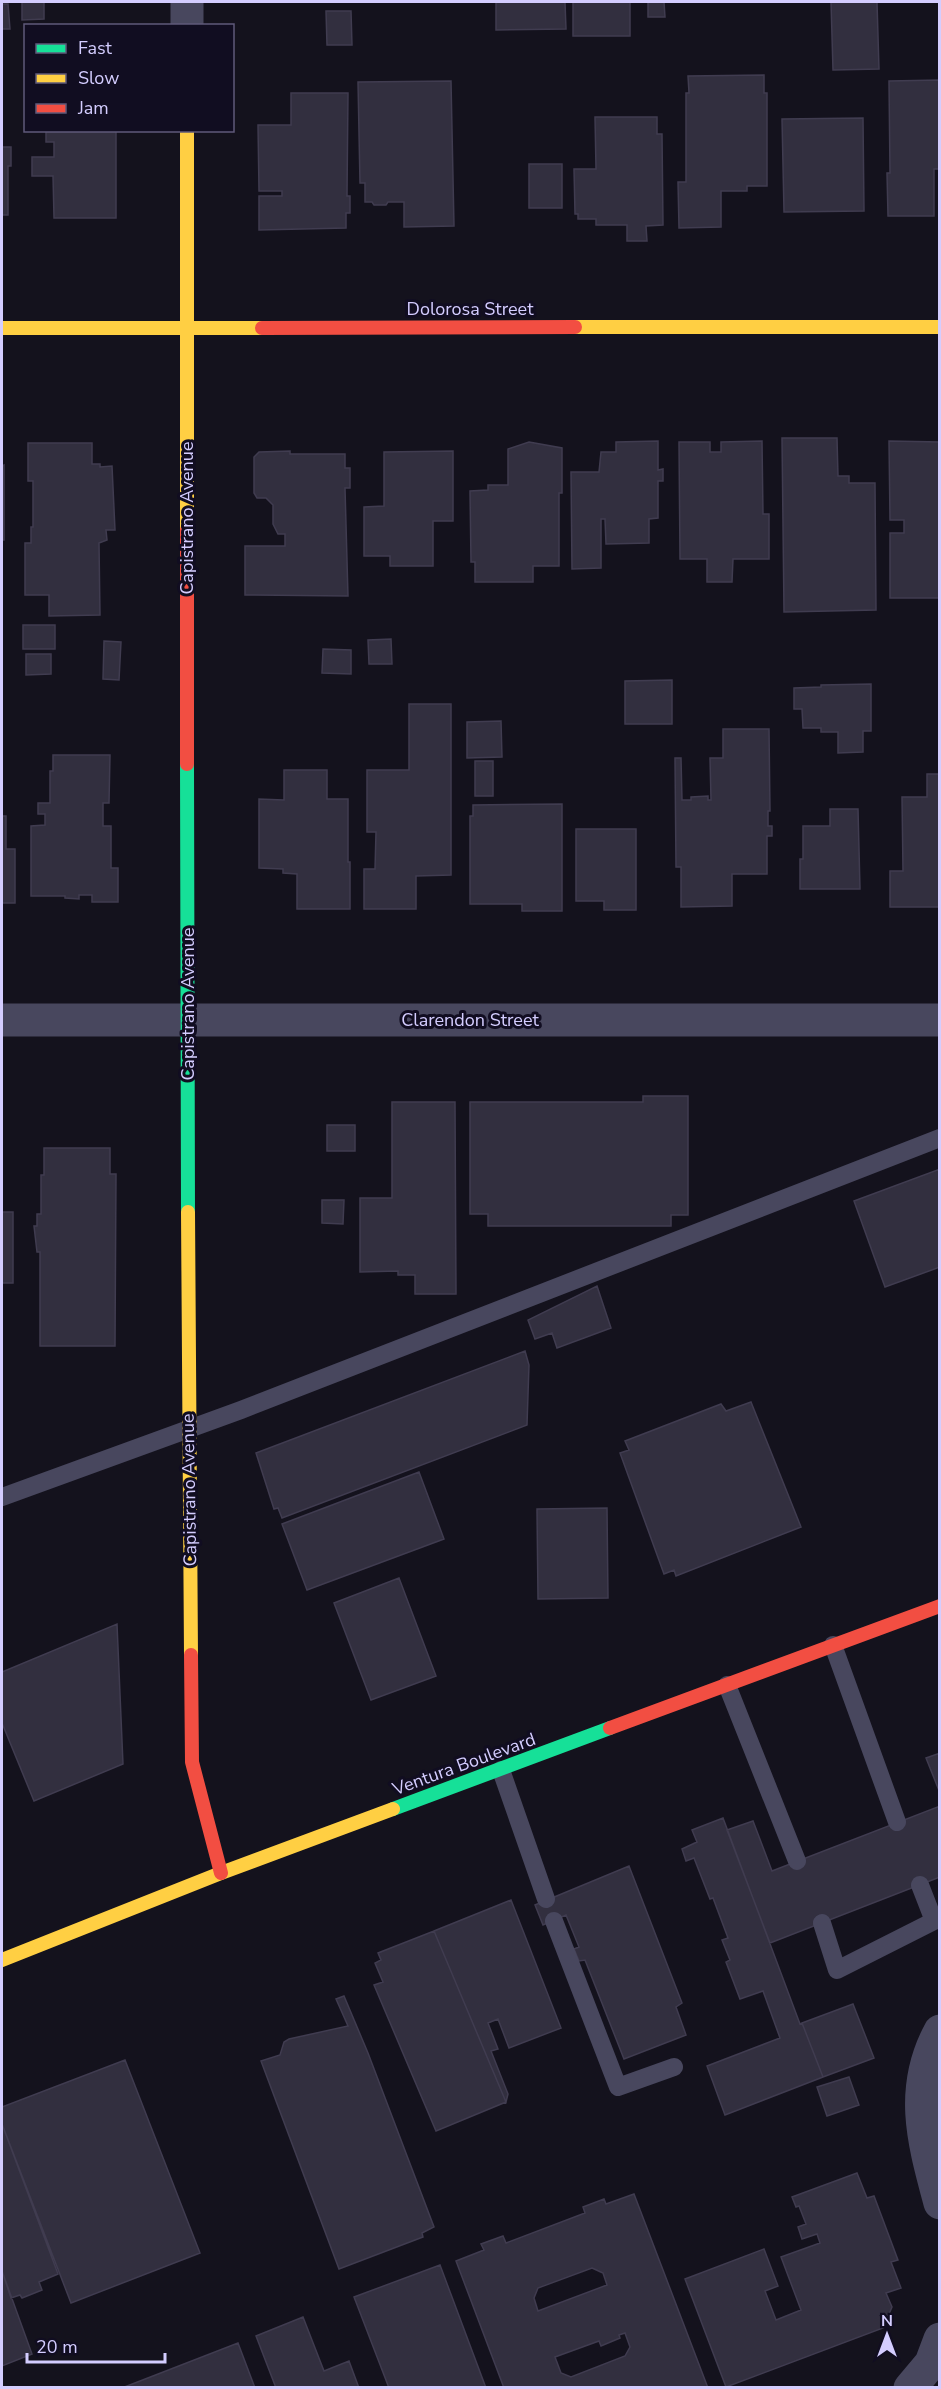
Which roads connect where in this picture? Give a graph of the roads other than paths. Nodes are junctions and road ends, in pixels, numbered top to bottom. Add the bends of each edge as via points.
1 (188, 2) edge
2 (188, 24) edge
3 (188, 132) edge
4 (188, 327) junction
5 (939, 327) edge
6 (2, 328) edge
7 (2, 1020) edge
8 (188, 1020) junction
9 (939, 1020) edge
10 (939, 1138) edge
11 (188, 1428) junction
12 (2, 1497) edge
13 (939, 1606) edge
14 (833, 1645) junction
15 (727, 1685) junction
16 (501, 1770) junction
17 (897, 1822) dead end
18 (797, 1861) dead end
19 (221, 1873) junction
20 (920, 1885) dead end
21 (546, 1899) dead end
22 (554, 1921) dead end
23 (822, 1923) dead end
24 (2, 1959) edge
25 (939, 2031) edge
26 (674, 2067) dead end
27 (939, 2203) edge
28 (939, 2339) edge
29 (910, 2388) edge

1 - 2 street
3 - 4 street, Capistrano Avenue
4 - 5 street, Dolorosa Street
4 - 6 street, Dolorosa Street
4 - 8 street, Capistrano Avenue
7 - 8 street, Clarendon Street
8 - 9 street, Clarendon Street
8 - 11 street, Capistrano Avenue
10 - 11 lane
11 - 12 lane
11 - 19 street, Capistrano Avenue via 192,1762
13 - 14 street, Ventura Boulevard
14 - 15 street, Ventura Boulevard
14 - 17 lane
15 - 16 street, Ventura Boulevard
15 - 18 lane
16 - 19 street, Ventura Boulevard
16 - 21 lane
19 - 24 street, Ventura Boulevard
20 - 23 lane via 934,1921 837,1970
22 - 26 lane via 618,2086
25 - 27 street via 922,2079 922,2130
28 - 29 street via 931,2363

